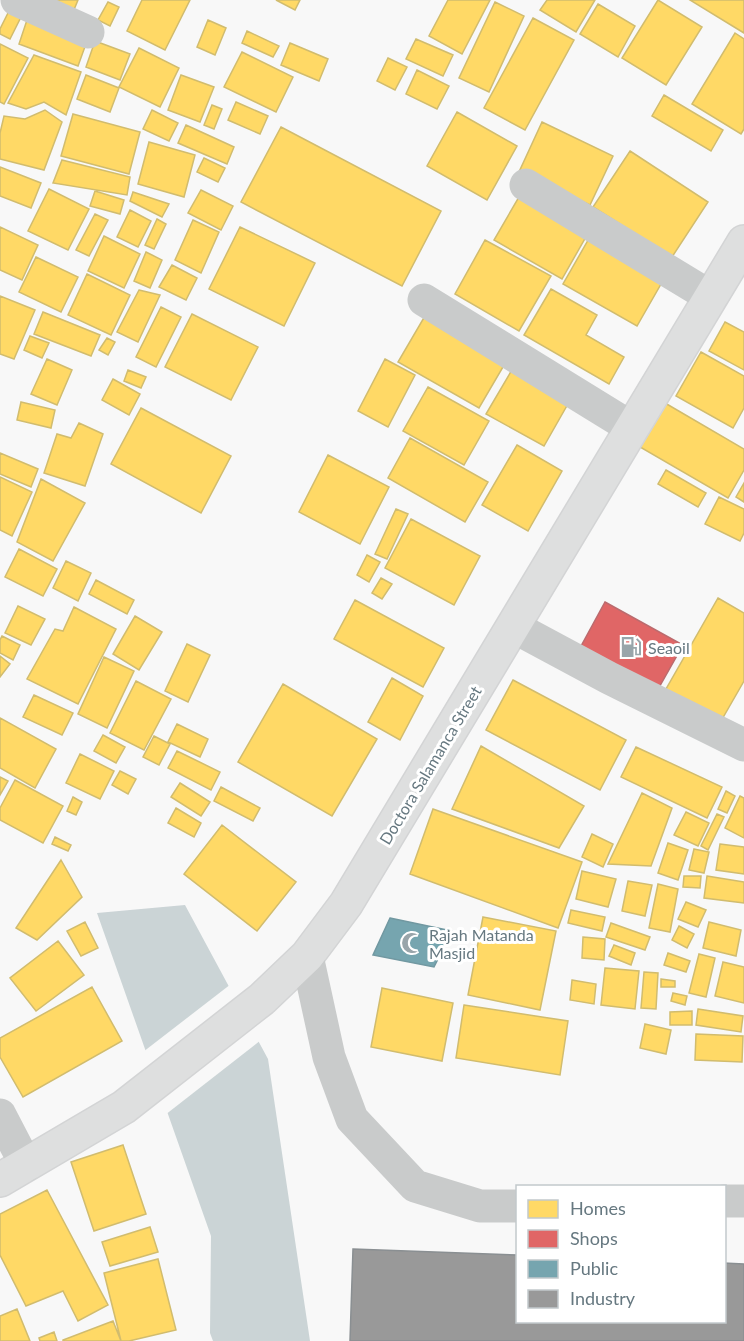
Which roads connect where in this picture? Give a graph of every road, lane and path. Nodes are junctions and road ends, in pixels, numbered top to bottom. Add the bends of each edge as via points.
1 (17, 0) edge
2 (88, 32) dead end
3 (526, 185) dead end
4 (744, 242) edge
5 (711, 297) junction
6 (424, 300) dead end
7 (632, 428) junction
8 (514, 627) junction
9 (744, 745) edge
10 (307, 956) junction
11 (0, 1115) edge
12 (13, 1173) edge
13 (726, 1201) edge
14 (744, 1201) edge
15 (516, 1206) edge

1 - 2 street
3 - 5 street
4 - 5 main road, Doctora Salamanca Street
5 - 7 main road, Doctora Salamanca Street
6 - 7 street
7 - 8 main road, Doctora Salamanca Street
8 - 9 street
8 - 10 main road, Doctora Salamanca Street via 346,904
10 - 12 main road, Doctora Salamanca Street via 262,999 124,1107
10 - 15 street via 329,1057 351,1119 415,1186 480,1206
11 - 12 street
13 - 14 street

